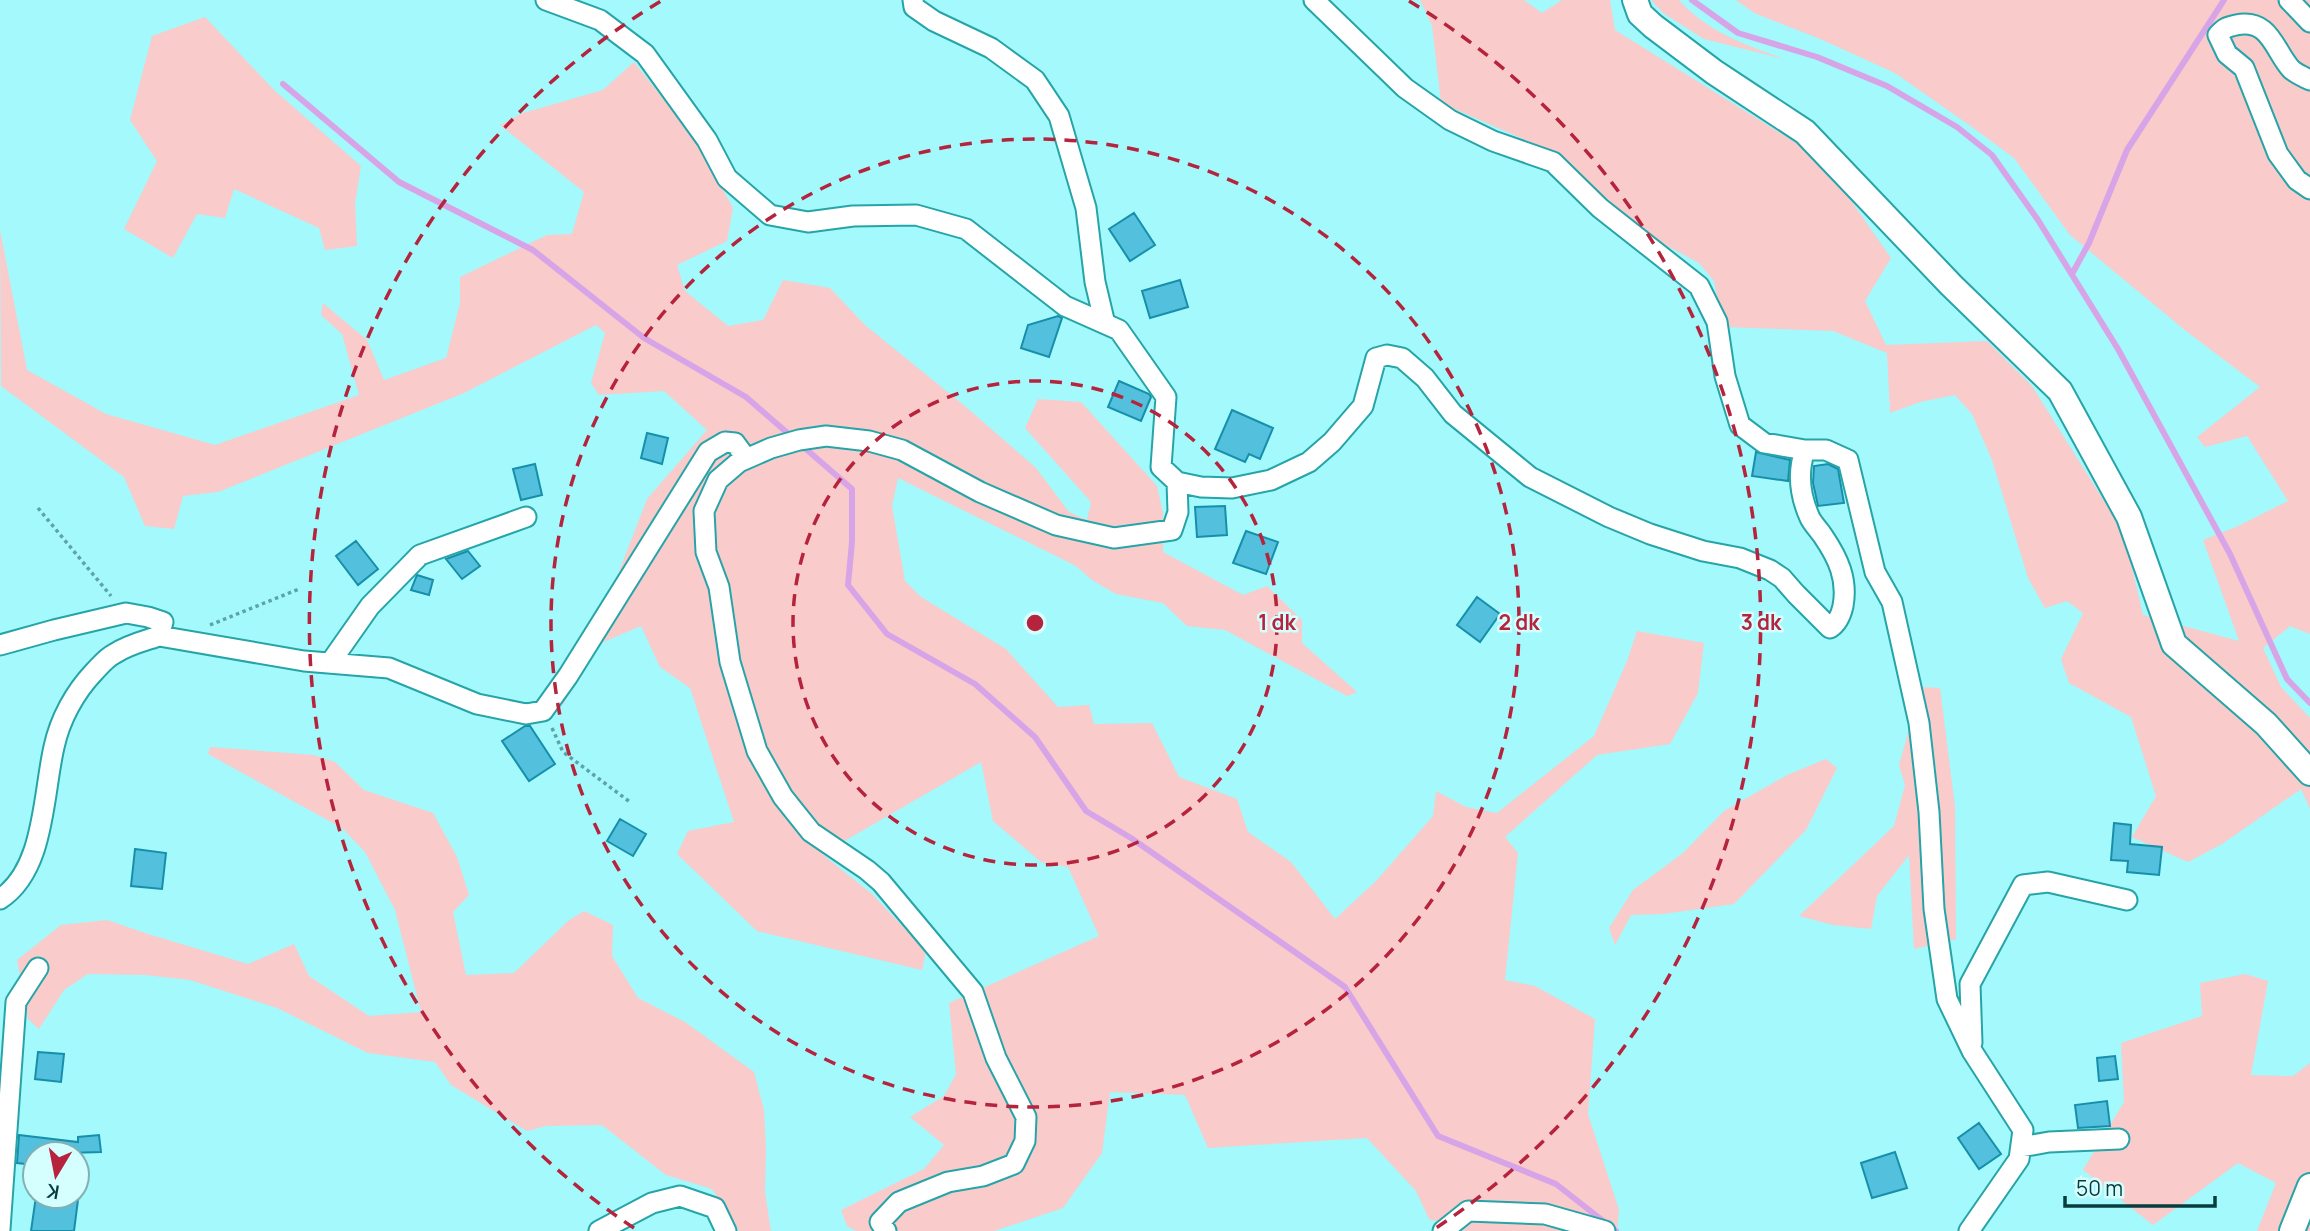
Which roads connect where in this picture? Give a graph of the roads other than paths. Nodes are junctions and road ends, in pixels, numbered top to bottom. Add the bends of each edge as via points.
1 (546, 0) edge
2 (913, 0) edge
3 (1314, 0) edge
4 (1635, 0) edge
5 (2289, 0) edge
6 (2310, 23) edge
7 (2310, 80) edge
8 (2310, 189) edge
9 (1105, 324) junction
10 (1805, 450) junction
11 (746, 458) junction
12 (1177, 482) junction
13 (526, 517) dead end
14 (167, 638) junction
15 (0, 645) edge
16 (330, 663) junction
17 (2310, 773) edge
18 (0, 899) edge
19 (2127, 900) dead end
20 (38, 968) dead end
21 (1972, 1051) junction
22 (2119, 1139) dead end
23 (2021, 1147) junction
24 (2310, 1186) edge
25 (0, 1229) edge
26 (599, 1231) edge
27 (726, 1231) edge
28 (886, 1231) edge
29 (1443, 1231) edge
30 (1605, 1231) edge
31 (1969, 1231) edge
32 (2292, 1231) edge

1 - 9 street via 600,20 645,54 707,140 727,178 770,215 808,222 916,215 966,229 1065,306
2 - 9 street via 915,7 934,21 990,48 1035,80 1059,116 1086,208
3 - 10 street via 1405,88 1450,120 1553,162 1600,208 1699,286 1717,322 1725,376 1740,425 1764,443
4 - 17 street via 1640,14 1653,26 1805,132 2060,391 2129,517 2174,644 2266,724
5 - 6 street
7 - 8 street via 2292,70 2259,26 2225,27 2218,35 2227,54 2244,68 2278,154 2297,180
9 - 12 street via 1119,330 1166,397 1161,467
10 - 12 street via 1799,468 1802,493 1811,519 1844,574 1842,613 1830,628 1770,570 1650,534 1530,477 1453,414 1425,378 1402,358 1376,358 1363,406 1309,462 1270,480 1232,488
10 - 21 street via 1826,450 1848,460 1875,572 1892,602 1919,723 1934,909 1947,999
11 - 12 street via 826,436 869,441 902,450 979,492 1056,525 1114,538 1172,530 1178,512
11 - 16 street via 735,443 724,442 708,452 543,711 526,713 477,704 389,668
11 - 28 street via 718,480 704,512 706,552 719,587 730,662 757,751 783,797 811,832 881,883 973,992 996,1058 1026,1117 1025,1141 1014,1164 983,1177 948,1182 900,1202 880,1222
13 - 16 street via 420,555 370,606
14 - 15 street via 163,622 126,613
14 - 16 street
14 - 18 street via 136,643 112,654 71,702 54,744 30,863 13,891
19 - 21 street via 2048,881 2023,885 1970,984
20 - 25 street via 16,1002
21 - 23 street via 2023,1130
22 - 23 street
23 - 31 street via 2019,1159
24 - 32 street
26 - 27 street via 652,1203 680,1196 715,1208
29 - 30 street via 1468,1212 1545,1214

